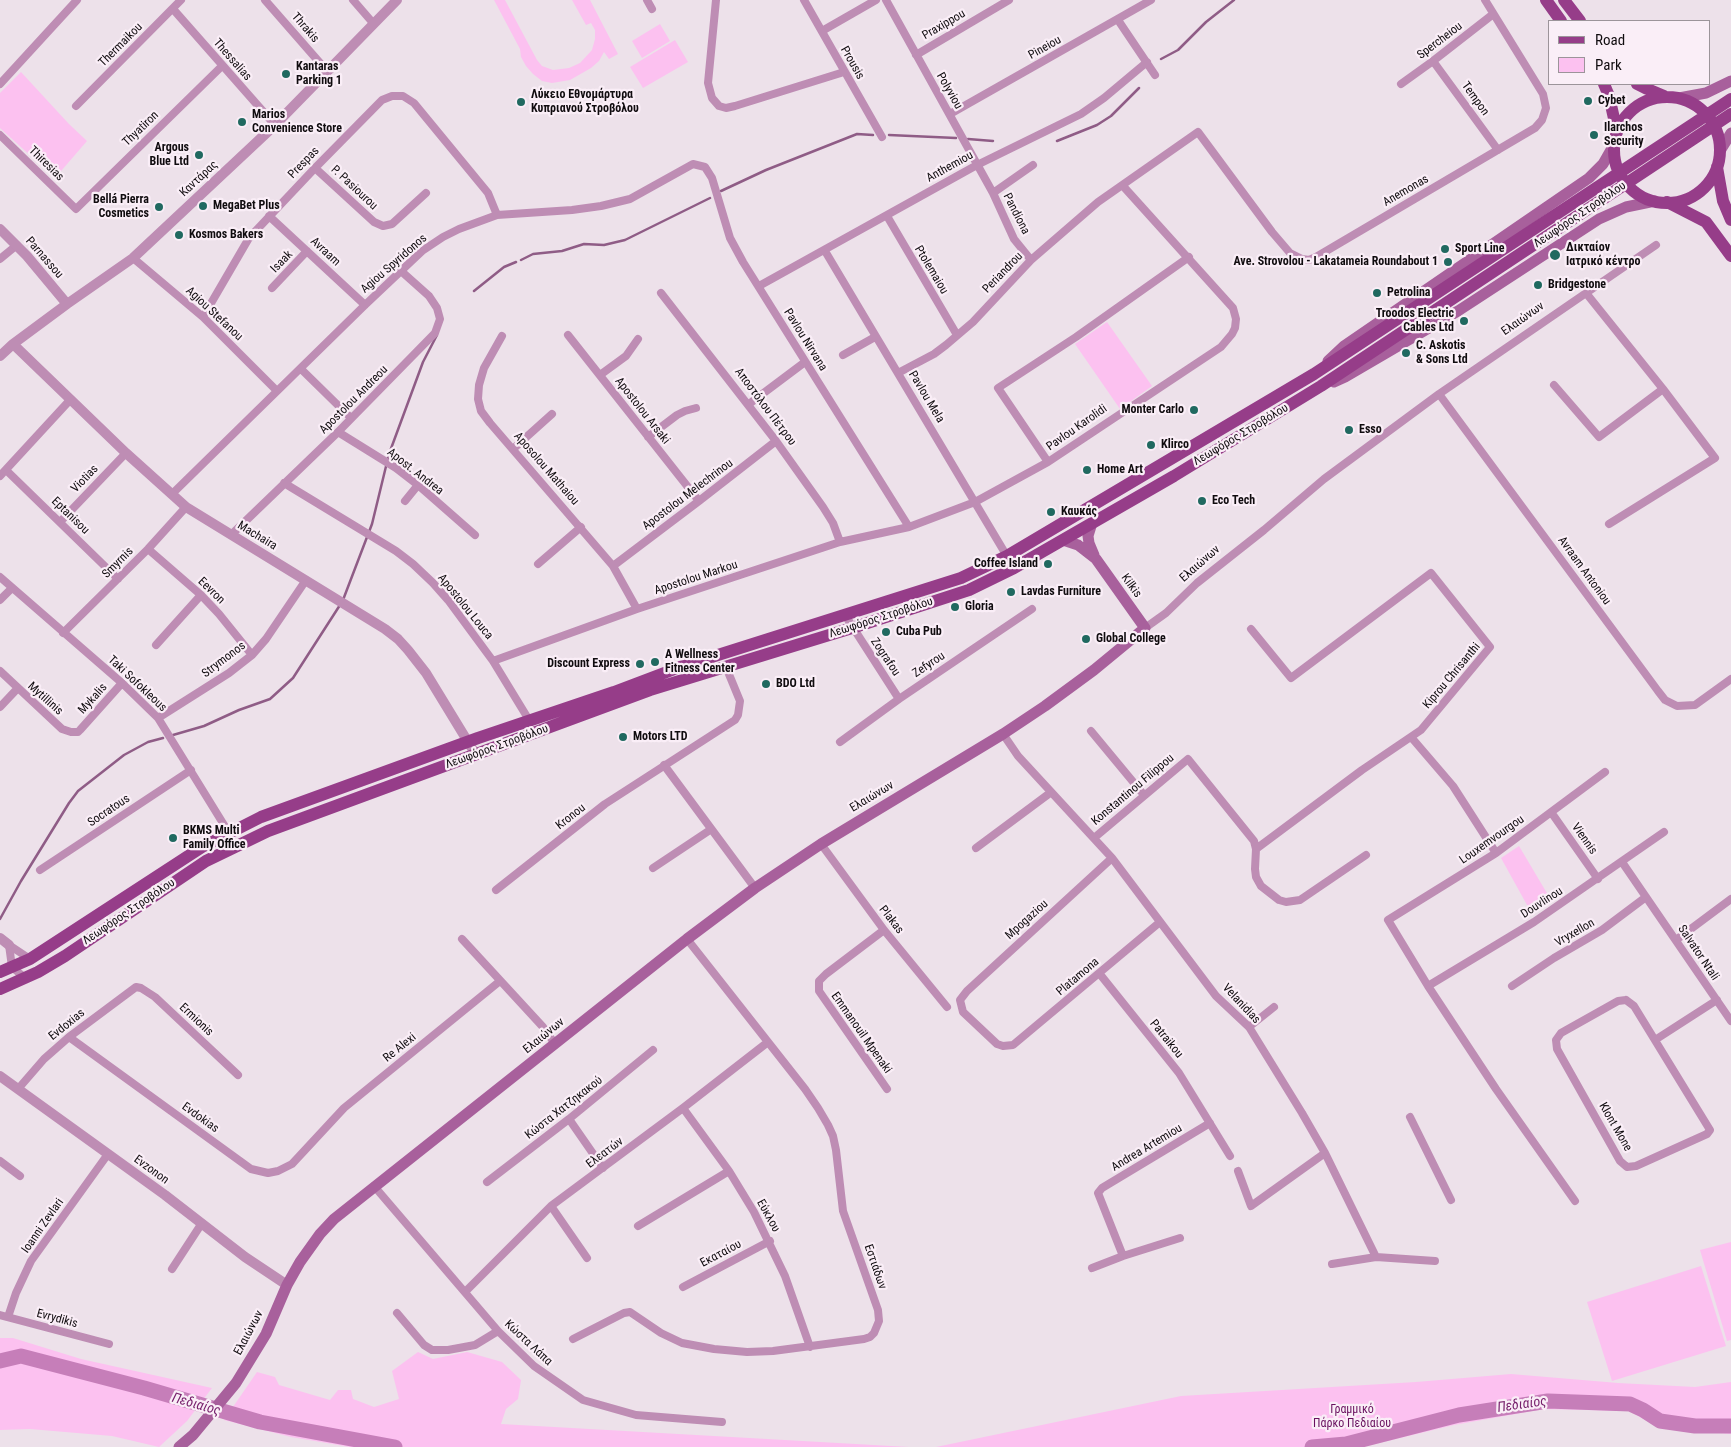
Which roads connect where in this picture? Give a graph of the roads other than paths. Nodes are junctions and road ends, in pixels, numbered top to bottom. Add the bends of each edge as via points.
1 (77, 0) edge
2 (181, 0) edge
3 (265, 0) edge
4 (353, 0) edge
5 (397, 0) edge
6 (647, 0) edge
7 (716, 0) edge
8 (804, 0) edge
9 (876, 0) edge
10 (886, 0) edge
11 (1009, 0) edge
12 (1151, 0) edge
13 (1485, 0) edge
14 (1546, 0) edge
15 (1564, 0) edge
16 (173, 8) junction
17 (652, 9) dead end
18 (1492, 15) junction
19 (1118, 20) junction
20 (1560, 20) edge
21 (1579, 20) edge
22 (373, 23) junction
23 (822, 31) junction
24 (916, 55) junction
25 (1433, 61) junction
26 (1147, 62) junction
27 (222, 66) junction
28 (327, 71) junction
29 (844, 72) junction
30 (1155, 75) dead end
31 (1731, 81) edge
32 (0, 84) edge
33 (1401, 84) dead end
34 (1604, 85) edge
35 (1639, 85) edge
36 (1673, 98) junction
37 (1731, 99) edge
38 (76, 106) dead end
39 (950, 114) junction
40 (1731, 114) edge
41 (275, 125) junction
42 (1731, 133) edge
43 (0, 135) edge
44 (882, 137) dead end
45 (1616, 138) junction
46 (1498, 150) junction
47 (1720, 151) junction
48 (693, 164) joint
49 (977, 165) junction
50 (1033, 165) dead end
51 (1717, 166) junction
52 (315, 168) junction
53 (1123, 186) junction
54 (426, 192) dead end
55 (993, 193) junction
56 (1661, 202) junction
57 (76, 209) joint
58 (497, 215) junction
59 (269, 216) junction
60 (887, 216) junction
61 (1731, 220) edge
62 (0, 229) edge
63 (1272, 232) joint
64 (17, 245) junction
65 (1656, 245) dead end
66 (308, 251) junction
67 (825, 251) junction
68 (1731, 256) edge
69 (1189, 257) junction
70 (133, 258) junction
71 (0, 259) edge
72 (1032, 260) junction
73 (401, 271) junction
74 (759, 286) junction
75 (272, 288) dead end
76 (661, 293) dead end
77 (1586, 293) junction
78 (67, 304) junction
79 (365, 305) junction
80 (203, 317) junction
81 (568, 335) dead end
82 (957, 335) junction
83 (502, 336) dead end
84 (875, 337) junction
85 (638, 338) dead end
86 (12, 344) junction
87 (843, 355) dead end
88 (0, 356) edge
89 (806, 362) junction
90 (301, 369) junction
91 (898, 373) junction
92 (1314, 374) junction
93 (600, 375) junction
94 (1554, 385) dead end
95 (1321, 386) junction
96 (1663, 389) junction
97 (277, 391) junction
98 (1440, 394) junction
99 (70, 400) junction
100 (749, 404) junction
101 (696, 408) dead end
102 (552, 414) dead end
103 (351, 418) junction
104 (338, 432) junction
105 (648, 437) junction
106 (776, 441) junction
107 (513, 449) junction
108 (126, 453) junction
109 (1048, 462) junction
110 (6, 470) junction
111 (0, 476) edge
112 (284, 483) junction
113 (418, 485) junction
114 (172, 494) junction
115 (405, 501) dead end
116 (699, 501) junction
117 (976, 502) junction
118 (186, 507) junction
119 (60, 522) junction
120 (1092, 523) junction
121 (1609, 524) dead end
122 (909, 527) junction
123 (581, 528) junction
124 (231, 535) junction
125 (475, 535) dead end
126 (1063, 540) junction
127 (840, 542) junction
128 (148, 549) junction
129 (1007, 556) junction
130 (1096, 559) junction
131 (538, 564) dead end
132 (613, 566) junction
133 (1014, 568) junction
134 (0, 577) edge
135 (118, 579) junction
136 (306, 580) junction
137 (12, 588) junction
138 (201, 595) junction
139 (0, 600) edge
140 (637, 609) junction
141 (1032, 609) dead end
142 (845, 615) junction
143 (852, 628) junction
144 (1145, 628) junction
145 (1251, 629) dead end
146 (63, 633) junction
147 (156, 645) dead end
148 (252, 654) junction
149 (494, 661) junction
150 (726, 667) junction
151 (0, 671) edge
152 (1731, 679) edge
153 (122, 683) junction
154 (17, 689) junction
155 (899, 699) junction
156 (0, 706) edge
157 (158, 718) junction
158 (529, 720) junction
159 (80, 730) joint
160 (1091, 730) dead end
161 (1003, 734) junction
162 (1411, 737) junction
163 (468, 741) junction
164 (840, 742) dead end
165 (476, 755) junction
166 (664, 766) junction
167 (191, 770) junction
168 (1605, 772) dead end
169 (1050, 793) junction
170 (1144, 795) junction
171 (1551, 812) junction
172 (710, 830) junction
173 (1664, 832) dead end
174 (229, 833) junction
175 (1094, 838) junction
176 (821, 844) junction
177 (976, 848) dead end
178 (1256, 849) junction
179 (1496, 853) junction
180 (1366, 855) dead end
181 (1112, 858) junction
182 (1622, 862) junction
183 (653, 868) dead end
184 (40, 870) dead end
185 (1598, 879) junction
186 (755, 888) junction
187 (496, 890) dead end
188 (1646, 897) junction
189 (1731, 899) edge
190 (1160, 922) junction
191 (884, 930) junction
192 (0, 938) edge
193 (462, 938) dead end
194 (687, 939) junction
195 (1676, 940) junction
196 (9, 945) junction
197 (30, 959) junction
198 (12, 967) junction
199 (0, 972) edge
200 (1099, 973) junction
201 (26, 978) junction
202 (500, 981) junction
203 (1428, 986) junction
204 (1512, 986) dead end
205 (136, 987) joint
206 (0, 989) edge
207 (1717, 1000) junction
208 (948, 1007) dead end
209 (1274, 1007) dead end
210 (1731, 1021) edge
211 (1249, 1027) junction
212 (69, 1037) junction
213 (1655, 1040) junction
214 (768, 1042) junction
215 (555, 1044) junction
216 (1008, 1046) joint
217 (653, 1050) dead end
218 (238, 1075) dead end
219 (0, 1076) edge
220 (18, 1089) junction
221 (887, 1089) dead end
222 (683, 1108) junction
223 (1410, 1116) dead end
224 (569, 1119) junction
225 (1210, 1123) junction
226 (318, 1136) joint
227 (1325, 1153) junction
228 (108, 1154) junction
229 (1230, 1156) dead end
230 (1, 1165) edge
231 (604, 1168) junction
232 (729, 1171) junction
233 (1238, 1171) dead end
234 (20, 1176) dead end
235 (487, 1182) dead end
236 (374, 1186) junction
237 (1451, 1200) dead end
238 (1575, 1201) dead end
239 (551, 1206) junction
240 (202, 1224) junction
241 (638, 1226) dead end
242 (1180, 1238) dead end
243 (770, 1241) junction
244 (1123, 1256) junction
245 (587, 1258) dead end
246 (1376, 1258) junction
247 (1435, 1261) dead end
248 (1332, 1264) dead end
249 (1092, 1268) dead end
250 (172, 1269) dead end
251 (287, 1286) junction
252 (683, 1287) dead end
253 (465, 1292) junction
254 (397, 1313) dead end
255 (4, 1316) edge
256 (498, 1331) junction
257 (573, 1339) dead end
258 (109, 1344) dead end
259 (810, 1347) junction
260 (722, 1422) dead end
261 (183, 1443) edge

1 - 32 street
2 - 16 street, Thermaikou
3 - 28 street, Thrakis
4 - 22 street
5 - 22 street, Καντάρας
6 - 17 street
7 - 29 street via 708,83 712,98 719,106 735,106
8 - 23 street, Prousis
9 - 23 street
10 - 24 street, Polyviou
11 - 24 street, Praxippou
12 - 19 street, Pineiou
13 - 18 street
14 - 20 main road
15 - 21 main road
16 - 27 street, Thessalias
16 - 38 street, Thermaikou
18 - 25 street, Spercheiou
18 - 46 street, Anemonas via 1535,80 1546,108 1542,120 1534,128
19 - 26 street
19 - 39 street, Pineiou
22 - 28 street, Καντάρας
23 - 29 street, Prousis
24 - 39 street, Polyviou
25 - 33 street, Spercheiou
25 - 46 street, Tempon
26 - 30 street
26 - 49 street, Anthemiou via 1081,114
27 - 41 street, Thessalias
27 - 57 street, Thyatiron
28 - 41 street, Καντάρας
29 - 44 street, Prousis
31 - 36 main road via 1706,93
34 - 45 main road
35 - 36 main road
36 - 45 main road via 1653,99 1639,105 1628,114
36 - 47 main road via 1700,108 1710,119 1717,133
37 - 92 main road, Λεωφόρος Στροβόλου
39 - 49 street, Polyviou
40 - 95 main road, Λεωφόρος Στροβόλου
41 - 70 street, Καντάρας
42 - 47 main road
43 - 57 street, Thiresias
45 - 56 main road via 1616,162 1624,180 1638,193
45 - 92 main road via 1603,164 1589,178 1344,346
46 - 63 street, Anemonas via 1309,260 1290,253
47 - 51 main road
48 - 58 street, Agiou Spyridonos via 630,199 601,206
48 - 74 street, Pavlou Nirvana via 705,168 712,178 730,238
49 - 55 street, Polyviou
49 - 60 street, Anthemiou
50 - 55 street, Pandiona
51 - 56 main road via 1700,191 1687,198
51 - 61 main road via 1721,195
52 - 54 street, P. Pasiourou via 374,222 383,226 392,224
52 - 58 street, Prespas via 382,100 403,96 414,104 488,193
52 - 59 street, Prespas
53 - 63 street, Periandrou via 1198,132
53 - 69 street
53 - 72 street, Periandrou via 1098,202
55 - 72 street, Pandiona via 1014,238
56 - 68 main road via 1706,222
56 - 95 main road via 1626,207 1598,219 1458,311 1345,377
58 - 73 street, Agiou Spyridonos via 444,237 422,251
59 - 66 street, Avraam
59 - 80 street, Prespas via 250,238
60 - 67 street, Anthemiou
60 - 82 street, Ptolemaiou
62 - 64 street, Parnassou
64 - 71 street
64 - 78 street, Parnassou
65 - 77 street, Ελαιώνων
66 - 75 street, Isaak
66 - 79 street, Avraam
67 - 74 street, Anthemiou
67 - 84 street, Pavlou Mela
69 - 109 street, Pavlou Karolidi via 1233,308 1236,319 1232,334 1221,347
69 - 109 street via 998,388
70 - 78 street, Καντάρας
70 - 80 street, Agiou Stefanou
72 - 82 street, Periandrou
73 - 79 street, Agiou Spyridonos
73 - 103 street, Apostolou Andreou via 429,296 437,308 438,326 428,342
74 - 89 street, Pavlou Nirvana
76 - 100 street, Αποστόλου Πέτρου
77 - 96 street
77 - 98 street, Ελαιώνων
78 - 86 street, Καντάρας
79 - 90 street, Agiou Spyridonos
80 - 97 street, Agiou Stefanou
81 - 93 street, Apostolou Arsaki
82 - 91 street, Periandrou via 934,354
83 - 107 street, Aposolou Mathaiou via 484,368 478,399 490,423
84 - 87 street
84 - 91 street, Pavlou Mela
85 - 93 street via 626,356
86 - 88 street, Καντάρας
86 - 99 street, Machaira
89 - 100 street
89 - 122 street, Pavlou Nirvana
90 - 97 street, Agiou Spyridonos
90 - 103 street
91 - 117 street, Pavlou Mela
92 - 129 main road, Λεωφόρος Στροβόλου
93 - 105 street, Apostolou Arsaki
94 - 96 street via 1599,438
95 - 120 main road, Λεωφόρος Στροβόλου
96 - 121 street via 1715,458
97 - 114 street, Agiou Spyridonos
98 - 144 street, Ελαιώνων via 1324,479
98 - 152 street, Avraam Antoniou via 1665,700 1677,706 1695,705
99 - 108 street, Machaira
99 - 110 street
100 - 106 street, Αποστόλου Πέτρου
101 - 105 street via 677,415
102 - 107 street
103 - 104 street, Apostolou Andreou
104 - 112 street, Apostolou Andreou
104 - 113 street, Apost. Andrea
105 - 116 street, Apostolou Arsaki
106 - 116 street, Apostolou Melechrinou
106 - 127 street, Αποστόλου Πέτρου via 823,507
107 - 123 street, Aposolou Mathaiou
108 - 114 street, Machaira
108 - 119 street, Viotias
109 - 117 street, Pavlou Karolidi
110 - 111 street
110 - 119 street, Eptanisou
112 - 124 street, Apostolou Andreou
112 - 149 street, Apostolou Louca via 413,564 448,600
113 - 115 street
113 - 125 street, Apost. Andrea
114 - 118 street, Machaira
116 - 132 street, Apostolou Melechrinou
117 - 122 street, Pavlou Karolidi
117 - 129 street, Pavlou Mela
118 - 124 street, Machaira
118 - 128 street, Smyrnis
119 - 135 street, Eptanisou
120 - 126 main road, Λεωφόρος Στροβόλου
120 - 130 main road, Kilkis via 1088,536
122 - 127 street, Apostolou Markou
123 - 131 street
123 - 132 street, Aposolou Mathaiou
124 - 136 street, Machaira
126 - 130 main road, Kilkis via 1078,545
126 - 133 main road, Λεωφόρος Στροβόλου
127 - 140 street, Apostolou Markou
128 - 135 street, Smyrnis
128 - 138 street, Eevron
129 - 133 street, Pavlou Mela
129 - 142 main road, Λεωφόρος Στροβόλου via 961,578
130 - 144 main road, Kilkis
132 - 140 street, Aposolou Mathaiou
133 - 143 main road, Λεωφόρος Στροβόλου via 969,590
134 - 137 street, Taki Sofokleous
135 - 146 street, Smyrnis
136 - 148 street, Strymonos
136 - 163 street, Machaira via 385,629 408,650
137 - 139 street
137 - 146 street, Taki Sofokleous
138 - 147 street
138 - 148 street, Eevron
140 - 149 street, Apostolou Markou
141 - 155 street, Zefyrou
142 - 143 street, Zografou
142 - 158 main road, Λεωφόρος Στροβόλου via 680,667
143 - 150 main road, Λεωφόρος Στροβόλου
143 - 155 street, Zografou
144 - 161 main road, Ελαιώνων via 1088,674
145 - 162 street, Kiprou Chrisanthi via 1291,678 1431,574 1490,647 1421,730
146 - 153 street, Taki Sofokleous
148 - 157 street, Strymonos via 229,673
149 - 158 street, Apostolou Louca
150 - 165 main road, Λεωφόρος Στροβόλου via 650,690
150 - 166 street, Kronou via 740,701 735,720
151 - 154 street, Mytillinis
153 - 157 street, Taki Sofokleous
153 - 159 street, Mykalis
154 - 156 street
154 - 159 street, Mytillinis via 62,729
155 - 164 street, Zefyrou
157 - 167 street, Taki Sofokleous
158 - 163 main road, Λεωφόρος Στροβόλου
160 - 170 street
161 - 169 street, Velanidias
161 - 176 main road, Ελαιώνων
162 - 178 street, Kiprou Chrisanthi
162 - 179 street via 1453,786
163 - 165 street, Machaira
163 - 174 main road, Λεωφόρος Στροβόλου via 261,817
165 - 201 main road, Λεωφόρος Στροβόλου via 268,830 206,861 65,956
166 - 172 street
166 - 187 street, Kronou via 605,804
167 - 174 street, Taki Sofokleous
167 - 184 street, Socratous
168 - 171 street, Louxemvourgou
169 - 175 street, Velanidias
169 - 177 street
170 - 175 street, Konstantinou Filippou
170 - 178 street, Konstantinou Filippou via 1188,759 1254,841
171 - 179 street, Louxemvourgou
171 - 185 street, Viennis
172 - 183 street
172 - 186 street
173 - 182 street, Douvlinou
174 - 197 main road, Λεωφόρος Στροβόλου via 202,846
175 - 181 street, Velanidias
176 - 186 main road, Ελαιώνων
176 - 191 street, Plakas
178 - 180 street via 1256,877 1262,886 1286,902 1300,900
179 - 203 street, Louxemvourgou via 1388,920
181 - 190 street, Velanidias
181 - 216 street, Mpogaziou via 960,1000 963,1012 998,1044
182 - 185 street, Douvlinou
182 - 188 street, Salvator Ntali
185 - 203 street, Douvlinou
186 - 194 main road, Ελαιώνων
188 - 195 street, Salvator Ntali
188 - 204 street, Vryxellon via 1602,930
189 - 195 street
190 - 200 street, Platamona
190 - 211 street, Velanidias via 1216,996
191 - 208 street, Plakas
191 - 221 street, Emmanouil Mpenaki via 826,974 819,981 819,991
192 - 196 street
193 - 202 street
194 - 214 street, Εστιάδων
194 - 215 main road, Ελαιώνων
195 - 207 street, Salvator Ntali
196 - 197 street
196 - 198 street
197 - 198 main road, Λεωφόρος Στροβόλου
198 - 199 main road, Λεωφόρος Στροβόλου
198 - 201 street
200 - 216 street, Platamona
200 - 225 street, Patraikou via 1179,1073
201 - 206 main road, Λεωφόρος Στροβόλου
202 - 215 street via 543,1026
202 - 226 street, Re Alexi via 344,1108
203 - 238 street
205 - 212 street, Evdoxias
205 - 218 street, Ermionis via 155,997
207 - 210 street, Salvator Ntali
207 - 213 street
209 - 211 street
211 - 227 street, Velanidias
212 - 220 street, Evdoxias
212 - 226 street, Evdokias via 251,1169 268,1173 278,1171 292,1164
213 - 213 street, Klont Mone via 1634,1006 1626,1000 1618,1001 1561,1033 1556,1040 1557,1049 1620,1161 1627,1167 1636,1166 1710,1130
214 - 222 street, Ελεατών
214 - 259 street, Εστιάδων via 818,1108 833,1136 843,1211 879,1315 877,1328 870,1337
215 - 236 main road, Ελαιώνων
217 - 224 street, Κώστα Χατζηκακού
219 - 220 street, Evzonon
220 - 228 street, Evzonon
222 - 231 street, Ελεατών
222 - 232 street, Εύκλου
223 - 237 street
224 - 231 street
224 - 235 street, Κώστα Χατζηκακού
225 - 229 street, Patraikou
225 - 244 street, Andrea Artemiou via 1098,1193
227 - 233 street via 1252,1206
227 - 246 street, Velanidias
228 - 240 street, Evzonon
228 - 255 street, Ioanni Zevlari via 31,1261
230 - 234 street
231 - 239 street, Ελεατών
232 - 241 street
232 - 243 street, Εύκλου
236 - 251 main road, Ελαιώνων via 320,1234
236 - 253 street, Κώστα Λάπα
239 - 245 street
239 - 253 street, Ελεατών
240 - 250 street
240 - 251 street, Evzonon
242 - 244 street
243 - 252 street, Εκαταίου
243 - 259 street, Εύκλου
244 - 249 street
246 - 247 street
246 - 248 street
251 - 261 main road, Ελαιώνων via 266,1334 236,1383
253 - 256 street, Κώστα Λάπα
254 - 256 street via 432,1350 475,1345
255 - 258 street, Evrydikis
256 - 260 street, Κώστα Λάπα via 534,1366 583,1400 636,1415
257 - 259 street, Εστιάδων via 630,1312 661,1334 682,1343 747,1352

